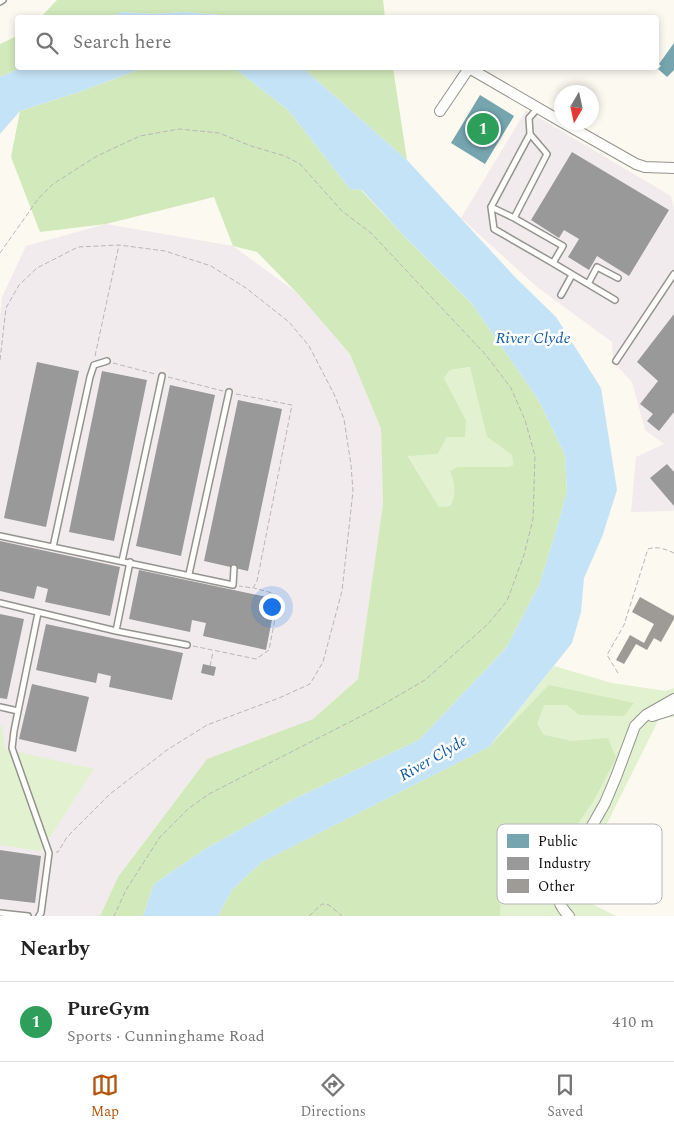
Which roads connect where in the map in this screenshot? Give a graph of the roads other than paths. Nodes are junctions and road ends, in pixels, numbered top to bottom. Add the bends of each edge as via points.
1 (468, 70) edge
2 (472, 70) edge
3 (538, 108) junction
4 (440, 111) dead end
5 (554, 117) edge
6 (576, 130) edge
7 (530, 134) junction
8 (674, 168) edge
9 (491, 207) junction
10 (514, 218) junction
11 (553, 263) junction
12 (674, 274) edge
13 (572, 275) junction
14 (618, 278) dead end
15 (588, 284) junction
16 (561, 295) dead end
17 (615, 300) dead end
18 (616, 361) dead end
19 (107, 362) road end
20 (162, 376) road end
21 (229, 392) road end
22 (0, 536) edge
23 (53, 547) junction
24 (122, 561) junction
25 (130, 562) junction
26 (234, 568) dead end
27 (189, 574) junction
28 (0, 604) edge
29 (38, 613) junction
30 (116, 631) junction
31 (187, 645) road end
32 (674, 699) edge
33 (0, 707) edge
34 (674, 709) edge
35 (18, 711) junction
36 (639, 720) junction
37 (593, 824) edge
38 (560, 904) edge
39 (0, 913) edge
40 (28, 916) edge
41 (39, 916) edge
42 (569, 916) edge

1 - 4 street
2 - 3 street
3 - 5 street
3 - 7 lane via 529,118
6 - 8 street via 636,164
7 - 9 lane
7 - 10 lane via 547,154
9 - 10 lane
9 - 11 lane via 494,229
10 - 11 lane via 563,246
11 - 13 lane
12 - 18 lane
13 - 15 lane
13 - 16 lane
14 - 15 lane via 597,267
15 - 17 lane
19 - 23 lane via 94,364
20 - 24 lane
21 - 27 lane
22 - 23 lane
23 - 24 lane
24 - 25 lane
25 - 27 lane
25 - 30 lane
26 - 27 lane via 233,585
28 - 29 lane
29 - 30 lane
29 - 35 lane
30 - 31 lane
32 - 36 street
33 - 35 lane
34 - 36 street
35 - 41 lane via 12,748 49,853
36 - 37 street
38 - 42 street
39 - 40 lane

